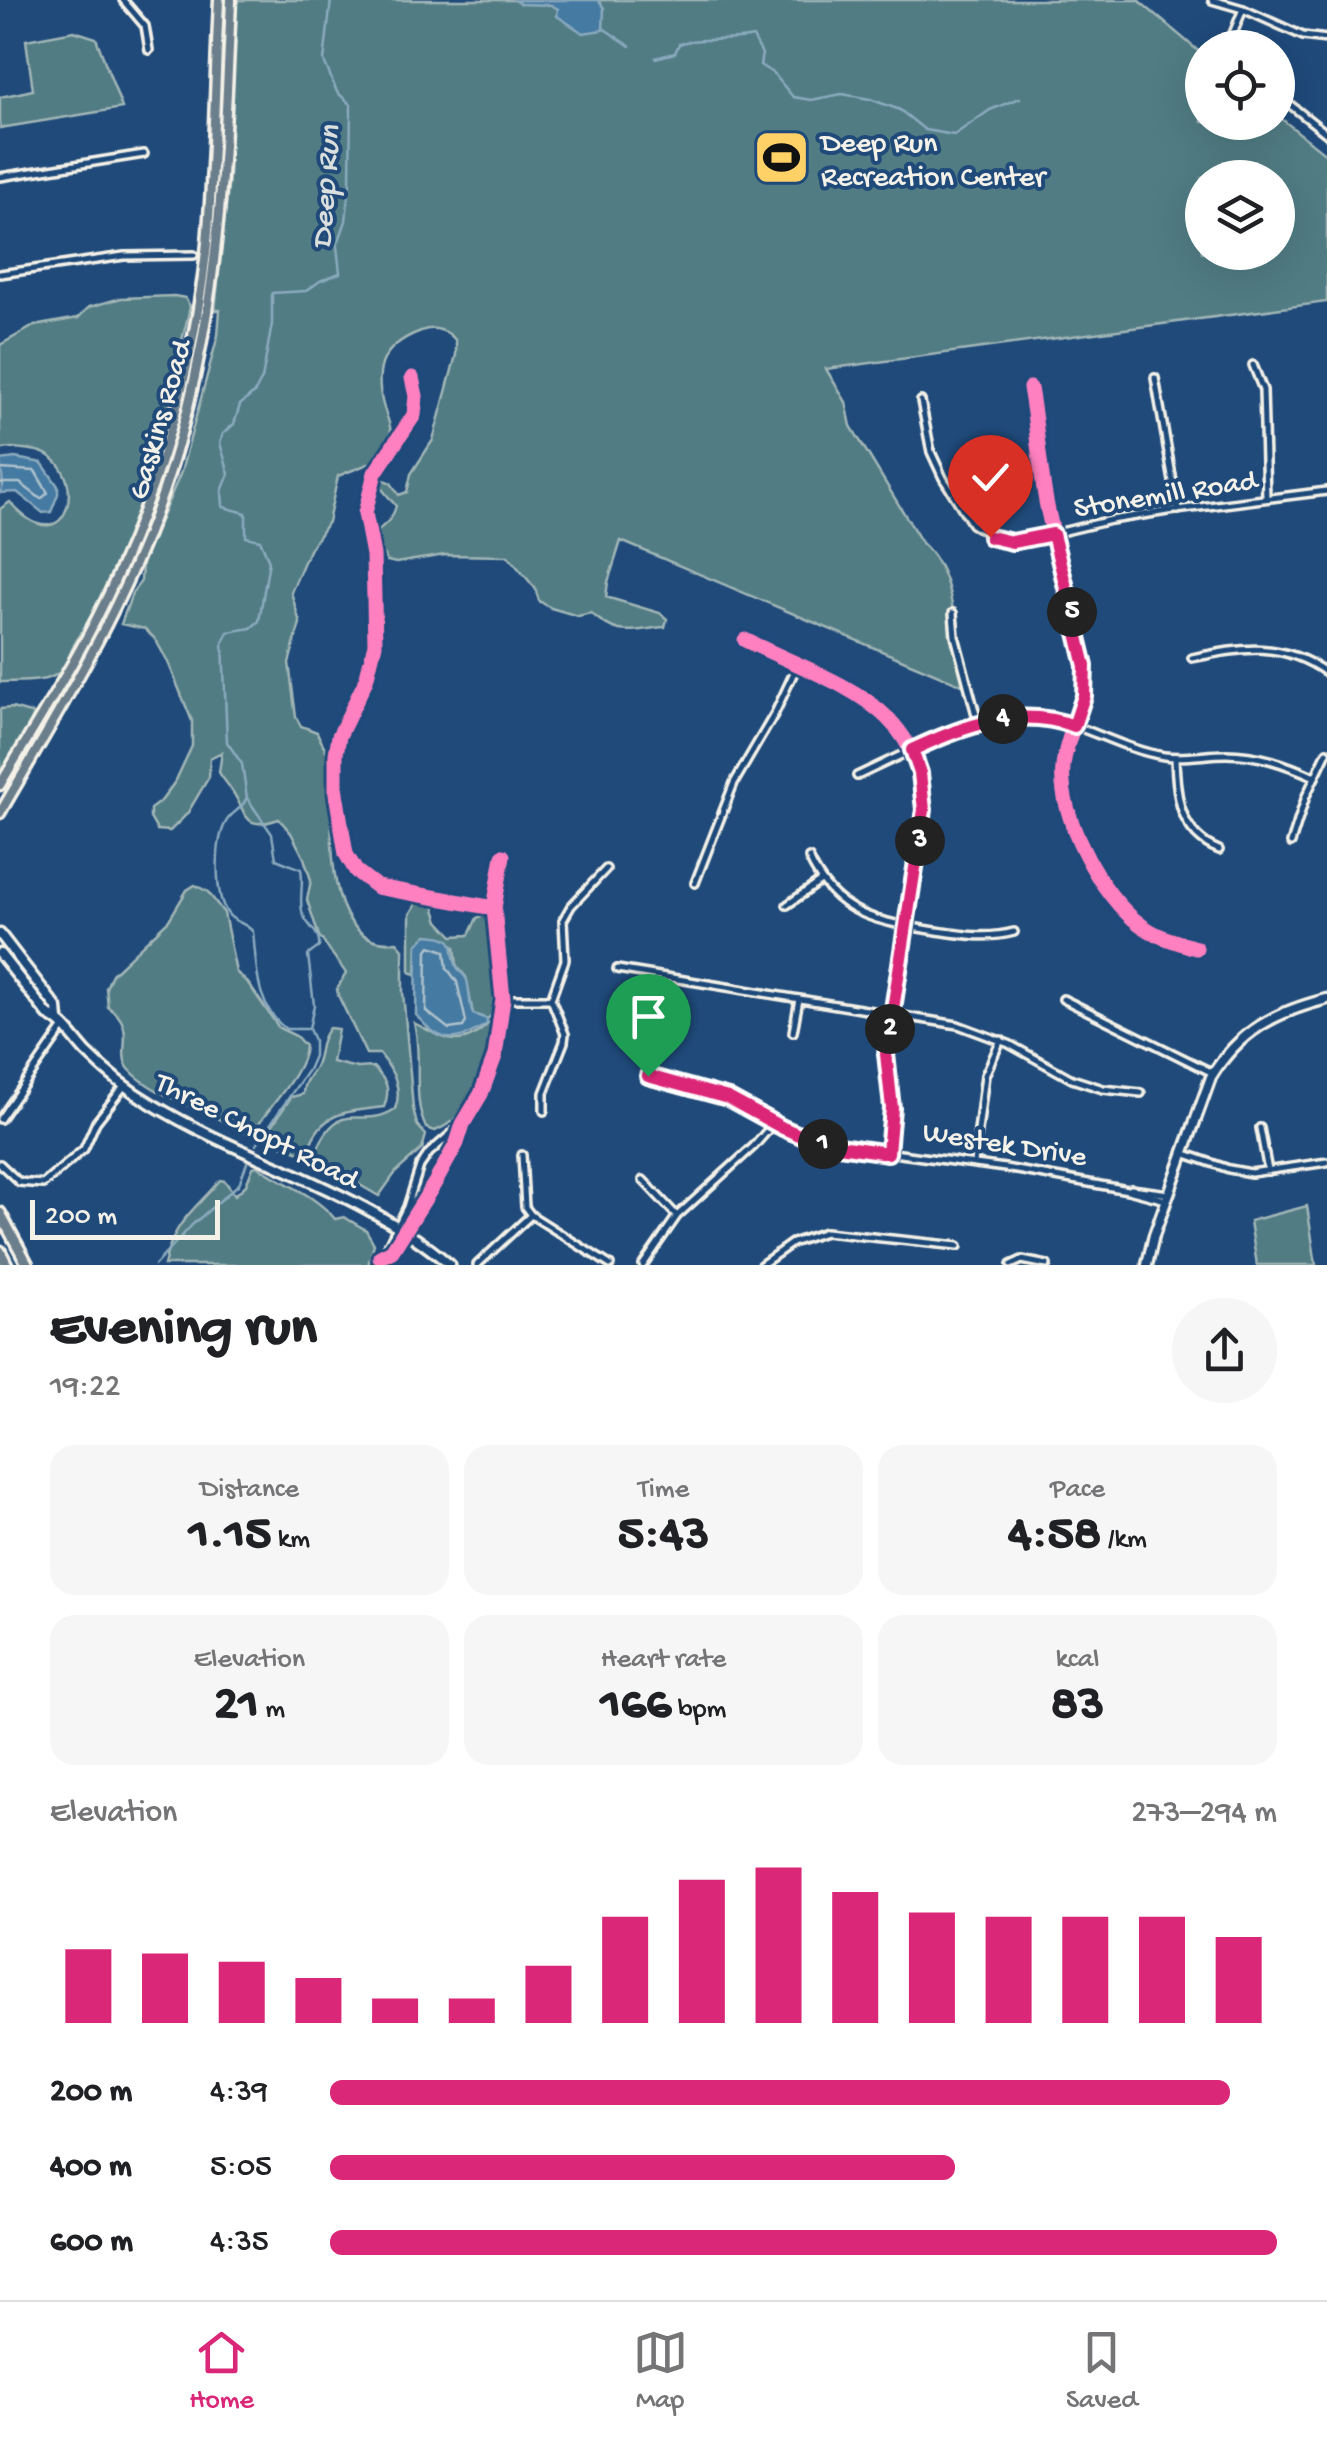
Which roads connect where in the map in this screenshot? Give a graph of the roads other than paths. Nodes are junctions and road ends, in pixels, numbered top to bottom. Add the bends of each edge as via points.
1 (123, 0) edge
2 (219, 0) edge
3 (231, 0) edge
4 (1212, 0) edge
5 (1242, 9) junction
6 (1234, 30) edge
7 (1327, 39) edge
8 (149, 50) dead end
9 (1295, 109) edge
10 (1327, 134) edge
11 (144, 154) dead end
12 (0, 177) edge
13 (194, 255) dead end
14 (0, 274) edge
15 (1254, 365) dead end
16 (412, 378) dead end
17 (1155, 378) dead end
18 (1030, 388) dead end
19 (921, 400) dead end
20 (1327, 491) edge
21 (1266, 498) junction
22 (1178, 510) junction
23 (1053, 534) junction
24 (953, 613) dead end
25 (745, 640) dead end
26 (1192, 658) dead end
27 (797, 666) junction
28 (1327, 672) edge
29 (979, 726) junction
30 (1074, 726) junction
31 (912, 750) junction
32 (1327, 752) edge
33 (1174, 757) junction
34 (858, 776) dead end
35 (1315, 777) junction
36 (0, 786) edge
37 (0, 812) edge
38 (1290, 843) dead end
39 (1219, 850) dead end
40 (503, 856) dead end
41 (808, 858) dead end
42 (606, 869) dead end
43 (821, 881) junction
44 (695, 883) dead end
45 (787, 906) dead end
46 (494, 908) junction
47 (906, 926) junction
48 (1014, 932) dead end
49 (0, 934) edge
50 (1196, 948) dead end
51 (0, 954) edge
52 (616, 968) dead end
53 (503, 999) junction
54 (551, 999) junction
55 (799, 999) junction
56 (1063, 999) dead end
57 (1327, 999) edge
58 (892, 1013) junction
59 (61, 1023) junction
60 (793, 1032) dead end
61 (1000, 1040) junction
62 (1214, 1073) junction
63 (648, 1076) dead end
64 (125, 1085) junction
65 (1141, 1094) dead end
66 (544, 1111) dead end
67 (0, 1119) edge
68 (774, 1123) junction
69 (463, 1124) junction
70 (1260, 1128) dead end
71 (438, 1144) junction
72 (1184, 1152) junction
73 (888, 1153) junction
74 (450, 1154) junction
75 (522, 1155) dead end
76 (1327, 1162) edge
77 (974, 1163) junction
78 (0, 1164) edge
79 (1268, 1172) junction
80 (642, 1180) dead end
81 (1167, 1197) junction
82 (0, 1213) edge
83 (531, 1215) junction
84 (677, 1216) junction
85 (400, 1227) junction
86 (958, 1246) dead end
87 (0, 1251) edge
88 (7, 1265) edge
89 (28, 1265) edge
90 (378, 1265) edge
91 (450, 1265) edge
92 (476, 1265) edge
93 (610, 1265) edge
94 (643, 1265) edge
95 (762, 1265) edge
96 (1011, 1265) edge
97 (1047, 1265) edge
98 (1147, 1265) edge

1 - 8 street via 145,26
2 - 36 main road, Gaskins Road via 206,246 171,428 110,591
3 - 37 main road, Gaskins Road via 221,220 186,416 122,594
4 - 5 street
5 - 6 street
5 - 7 street via 1303,36
9 - 10 street
11 - 12 street
13 - 14 street via 124,256
15 - 21 street via 1262,390
16 - 46 street via 414,415 378,468 364,513 373,555 375,644 337,745 340,832 350,861 377,887
17 - 22 street
18 - 23 street
19 - 23 street, Stonemill Road via 935,463 972,524 1002,541
20 - 21 street, Stonemill Road
21 - 22 street, Stonemill Road
22 - 23 street, Stonemill Road
23 - 30 street via 1085,666
24 - 29 street
25 - 27 street
26 - 28 street via 1262,646
27 - 31 street via 875,704
27 - 44 street via 734,783
29 - 30 street via 1030,715
29 - 31 street
30 - 33 street
30 - 50 street via 1062,782 1073,828 1126,913 1160,936
31 - 34 street
31 - 47 street via 924,810
32 - 35 street
33 - 35 street via 1248,755
33 - 39 street via 1183,817 1199,840
35 - 38 street
40 - 46 street
41 - 43 street
42 - 54 street via 566,912 565,960
43 - 45 street
43 - 47 street via 857,912
46 - 53 street
47 - 48 street via 987,938
47 - 58 street
49 - 59 main road, Three Chopt Road via 57,1008
51 - 59 main road, Three Chopt Road
52 - 55 street
53 - 54 street
53 - 69 street via 485,1086
54 - 66 street via 564,1042 544,1093
55 - 58 street
55 - 60 street
56 - 62 street
57 - 62 main road via 1254,1027
58 - 61 street
58 - 73 street via 885,1064 892,1108
59 - 64 main road, Three Chopt Road
59 - 67 street
61 - 65 street via 1072,1080
61 - 77 street via 985,1074
62 - 72 main road
63 - 68 street, Westek Drive via 720,1094
64 - 78 street via 84,1149 43,1184 19,1182
64 - 85 main road, Three Chopt Road via 170,1114
68 - 73 street, Westek Drive via 818,1143
68 - 84 street
69 - 71 street
69 - 74 street
70 - 79 street
71 - 74 street
71 - 85 street via 420,1166
72 - 79 street via 1228,1169
72 - 81 main road
73 - 77 street, Westek Drive
74 - 85 street
75 - 83 street
76 - 79 street
77 - 81 street, Westek Drive
80 - 84 street
81 - 98 main road
82 - 89 highway
83 - 92 street
83 - 93 street
84 - 94 street
85 - 90 street
85 - 91 main road, Three Chopt Road
86 - 95 street via 825,1232 792,1243
87 - 88 highway
96 - 97 street

